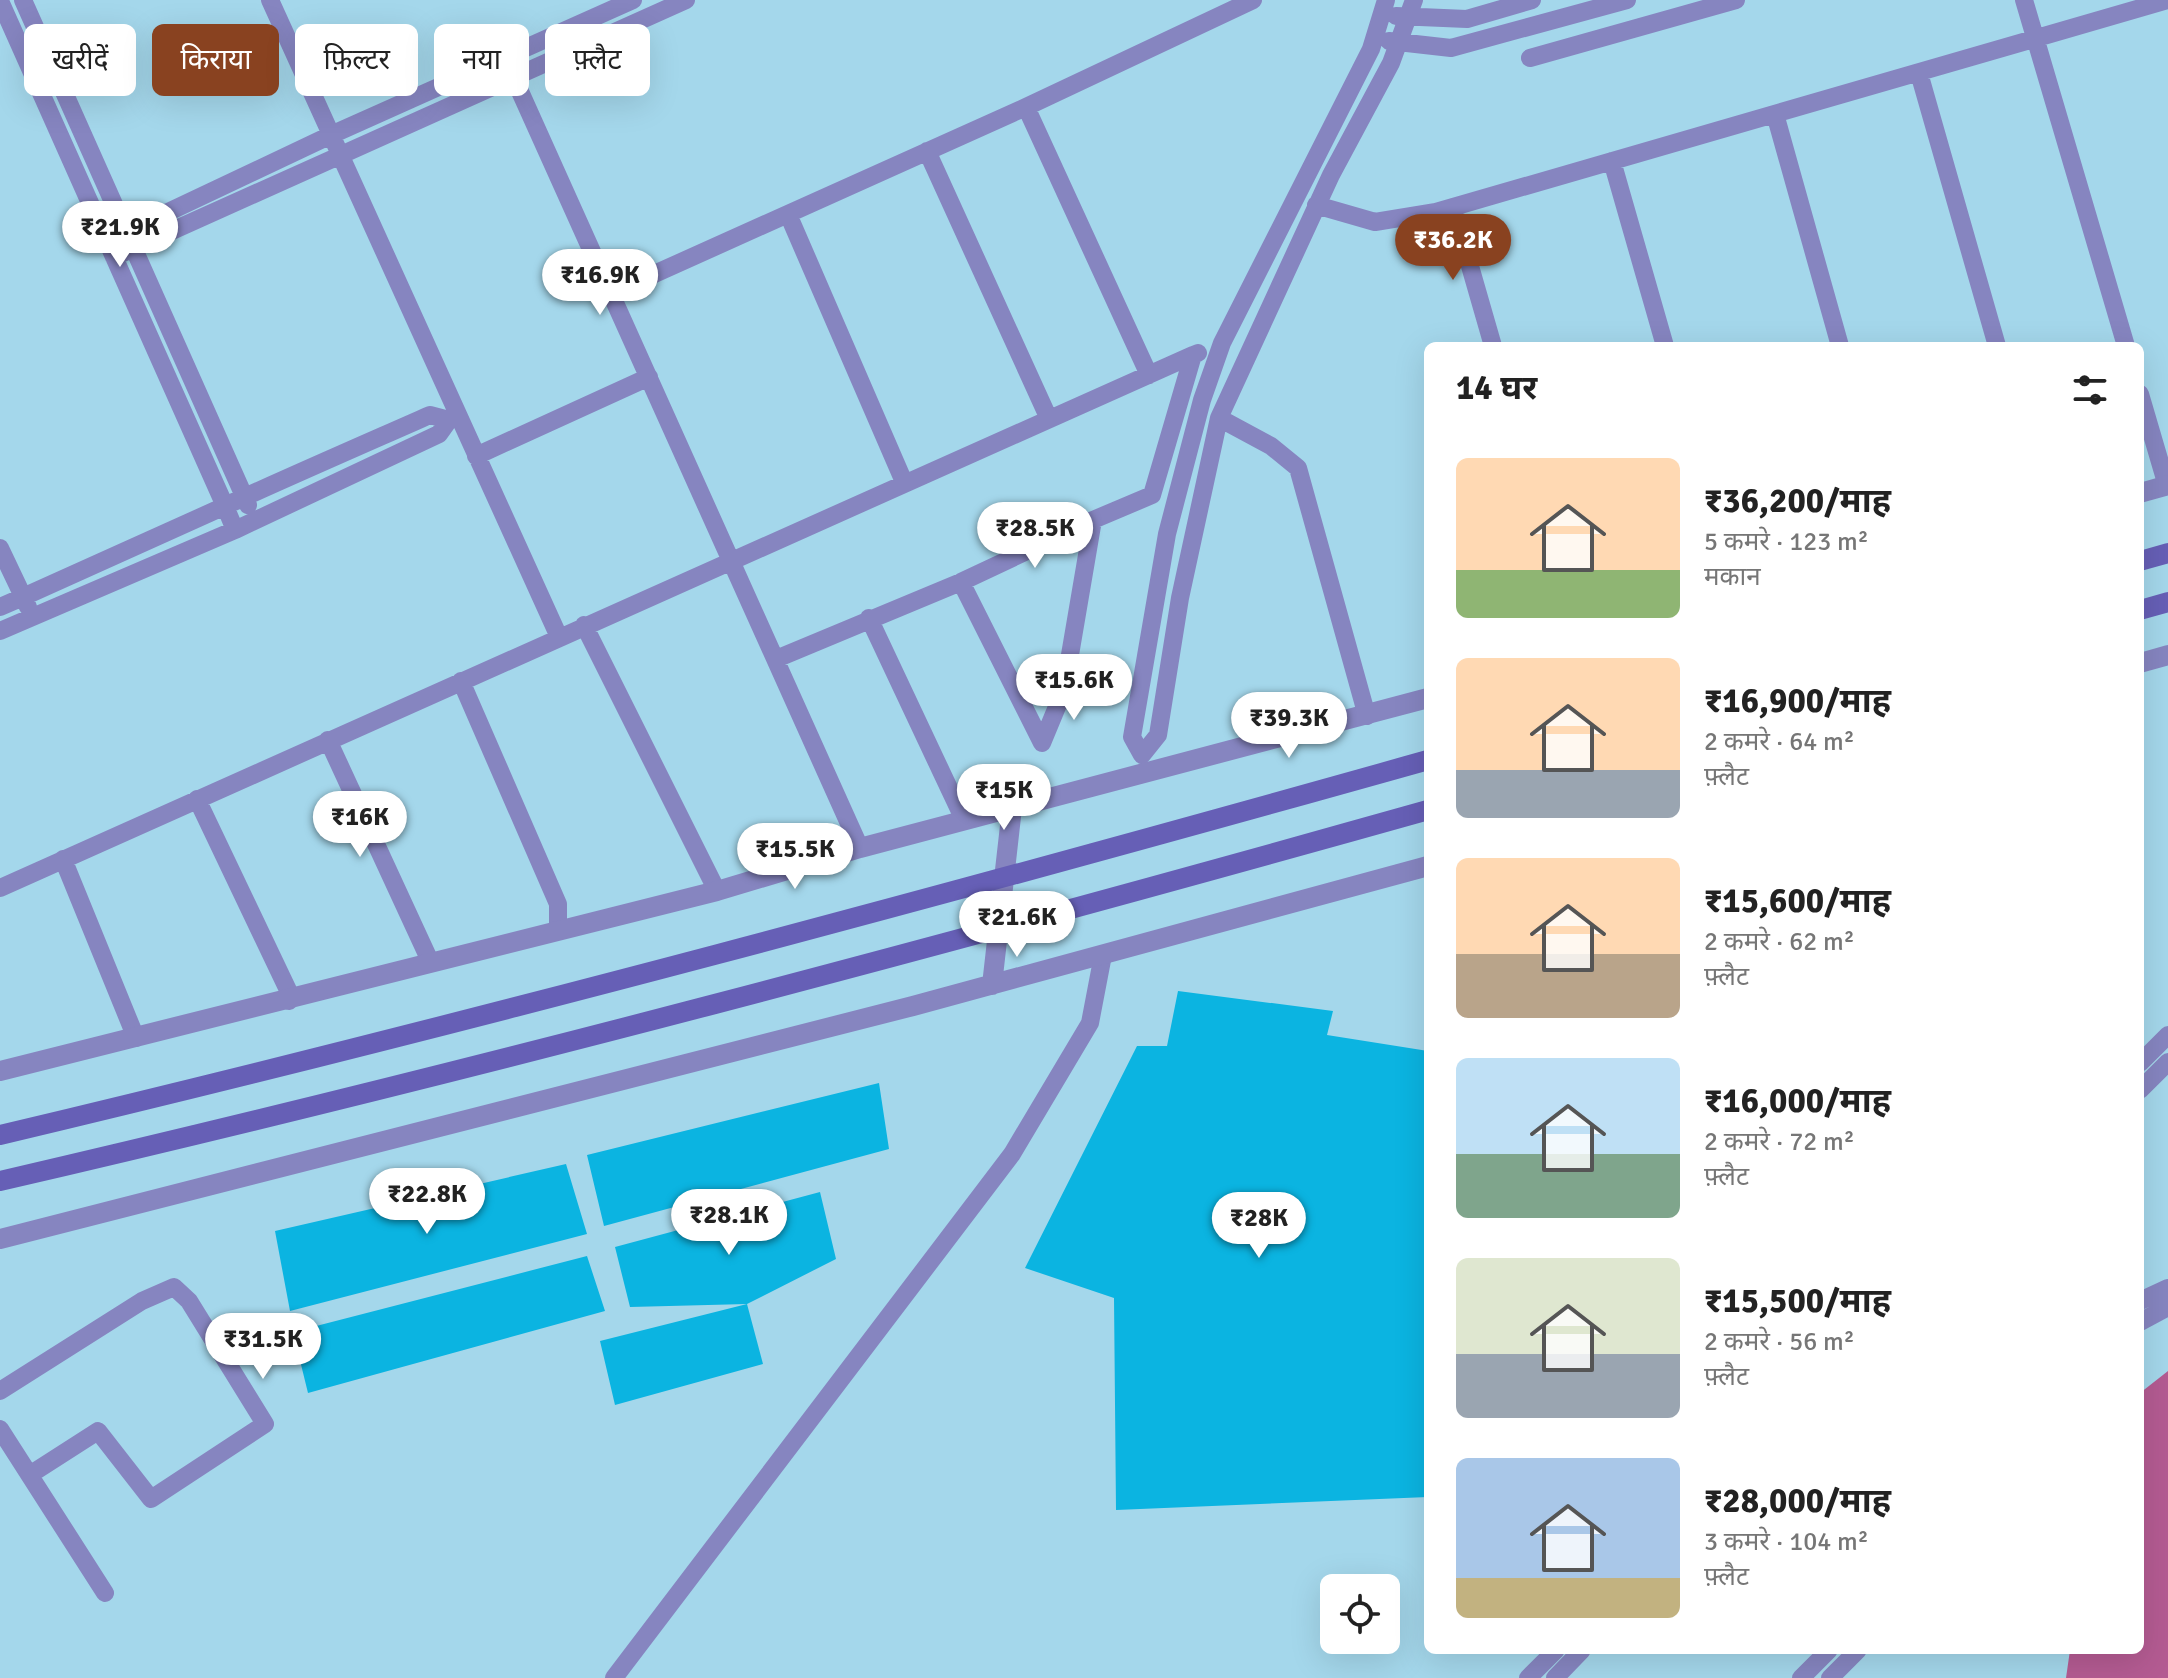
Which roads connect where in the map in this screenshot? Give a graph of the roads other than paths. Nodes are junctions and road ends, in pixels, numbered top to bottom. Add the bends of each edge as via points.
1 (23, 0) edge
2 (270, 0) edge
3 (633, 0) edge
4 (686, 0) edge
5 (1253, 0) edge
6 (1414, 0) edge
7 (1532, 0) edge
8 (1627, 0) edge
9 (1736, 0) edge
10 (2024, 0) edge
11 (2168, 0) edge
12 (0, 1) edge
13 (1384, 6) edge
14 (1407, 19) junction
15 (6, 33) edge
16 (1375, 35) junction
17 (2036, 39) junction
18 (1398, 45) junction
19 (529, 47) edge
20 (1530, 58) dead end
21 (529, 72) edge
22 (1919, 73) junction
23 (434, 89) edge
24 (475, 96) edge
25 (521, 96) edge
26 (1026, 107) junction
27 (1775, 114) junction
28 (331, 135) junction
29 (927, 151) junction
30 (341, 156) junction
31 (1612, 161) junction
32 (1316, 205) junction
33 (1453, 207) junction
34 (788, 214) junction
35 (130, 240) junction
36 (110, 249) junction
37 (612, 293) junction
38 (1492, 342) edge
39 (1664, 342) edge
40 (1839, 342) edge
41 (1996, 342) edge
42 (2125, 342) edge
43 (1222, 343) junction
44 (1193, 355) junction
45 (1149, 375) junction
46 (649, 377) junction
47 (2144, 408) edge
48 (454, 418) junction
49 (1219, 418) junction
50 (1049, 419) junction
51 (476, 456) junction
52 (904, 482) junction
53 (2167, 486) edge
54 (2144, 492) edge
55 (244, 497) junction
56 (225, 506) junction
57 (1093, 520) junction
58 (255, 521) junction
59 (235, 530) junction
60 (0, 548) edge
61 (2168, 553) edge
62 (732, 559) junction
63 (2144, 560) edge
64 (961, 582) junction
65 (23, 597) junction
66 (2168, 602) edge
67 (0, 607) edge
68 (2144, 609) edge
69 (33, 617) junction
70 (869, 618) junction
71 (584, 625) junction
72 (0, 631) edge
73 (559, 637) junction
74 (2168, 655) edge
75 (776, 659) junction
76 (2144, 662) edge
77 (461, 681) junction
78 (1424, 699) edge
79 (1367, 716) junction
80 (328, 740) junction
81 (1142, 755) junction
82 (1424, 761) edge
83 (1138, 776) junction
84 (197, 799) junction
85 (1012, 808) junction
86 (1424, 811) edge
87 (964, 820) junction
88 (860, 848) junction
89 (63, 859) junction
90 (1424, 867) edge
91 (1006, 877) junction
92 (0, 888) edge
93 (717, 891) junction
94 (999, 927) junction
95 (558, 929) junction
96 (1103, 955) junction
97 (430, 961) junction
98 (992, 985) junction
99 (289, 1001) junction
100 (2168, 1035) edge
101 (136, 1038) junction
102 (2144, 1059) edge
103 (2168, 1062) edge
104 (2, 1065) edge
105 (2144, 1086) edge
106 (0, 1135) edge
107 (0, 1181) edge
108 (0, 1239) edge
109 (2168, 1288) edge
110 (2144, 1299) edge
111 (2168, 1307) edge
112 (2144, 1320) edge
113 (0, 1391) edge
114 (0, 1429) edge
115 (31, 1474) junction
116 (105, 1593) dead end
117 (1552, 1654) edge
118 (1578, 1654) edge
119 (1825, 1654) edge
120 (1854, 1654) edge
121 (614, 1678) edge
122 (1528, 1678) edge
123 (1555, 1678) edge
124 (1801, 1678) edge
125 (1830, 1678) edge

1 - 35 street
2 - 28 street
3 - 19 street
4 - 21 street
5 - 26 street
6 - 14 street
7 - 14 street via 1467,19
8 - 18 street via 1451,48
9 - 20 street
10 - 17 street
11 - 17 street
12 - 15 street
13 - 14 street
13 - 16 street
14 - 18 street
15 - 36 street
16 - 18 street
16 - 43 street
17 - 22 street
17 - 42 street
18 - 32 street
22 - 27 street
22 - 41 street
23 - 28 street
24 - 30 street
25 - 37 street
26 - 29 street
26 - 45 street
27 - 31 street
27 - 40 street
28 - 30 street
28 - 35 street
29 - 34 street
29 - 50 street
30 - 35 street
30 - 48 street
31 - 33 street
31 - 39 street
32 - 33 street via 1375,222
32 - 49 street
33 - 38 street
34 - 37 street
34 - 52 street
35 - 36 street
35 - 55 street
36 - 56 street
37 - 46 street
43 - 44 street
43 - 81 street via 1178,479 1167,534 1132,737
44 - 45 street
44 - 57 street via 1152,495
45 - 50 street
46 - 51 street
46 - 62 street
47 - 53 street
48 - 51 street
48 - 55 street via 430,415
48 - 58 street via 439,434
49 - 79 street via 1271,446 1298,468
49 - 81 street via 1180,598 1158,735
50 - 52 street
51 - 73 street
52 - 62 street
53 - 54 street
55 - 56 street
55 - 58 street
56 - 59 street
56 - 65 street
57 - 64 street
57 - 64 street via 1064,690 1042,743
58 - 59 street
59 - 69 street
60 - 65 street
61 - 63 main road
62 - 71 street
62 - 75 street
64 - 70 street
65 - 67 street
65 - 69 street
66 - 68 main road
69 - 72 street
70 - 75 street
70 - 87 street
71 - 73 street
71 - 93 street
73 - 77 street
74 - 76 street
75 - 88 street
77 - 80 street
77 - 95 street via 558,904
78 - 79 street
79 - 83 street
80 - 84 street
80 - 97 street
81 - 83 street
82 - 91 main road
83 - 85 street
84 - 89 street
84 - 99 street
85 - 87 street
85 - 91 street
86 - 94 main road
87 - 88 street
88 - 93 street
89 - 92 street
89 - 101 street
90 - 96 street
91 - 94 street
91 - 106 main road via 323,1058
93 - 95 street
94 - 98 street
94 - 107 main road via 331,1104
95 - 97 street
96 - 98 street
96 - 121 street via 1090,1023 1012,1154
97 - 99 street
98 - 108 street
99 - 101 street
100 - 102 street
101 - 104 street
103 - 105 street
109 - 110 street
111 - 112 street
113 - 115 street via 142,1301 174,1287 189,1301 265,1424 151,1499 98,1431
114 - 115 street
115 - 116 street
117 - 122 street
118 - 123 street
119 - 124 street
120 - 125 street

